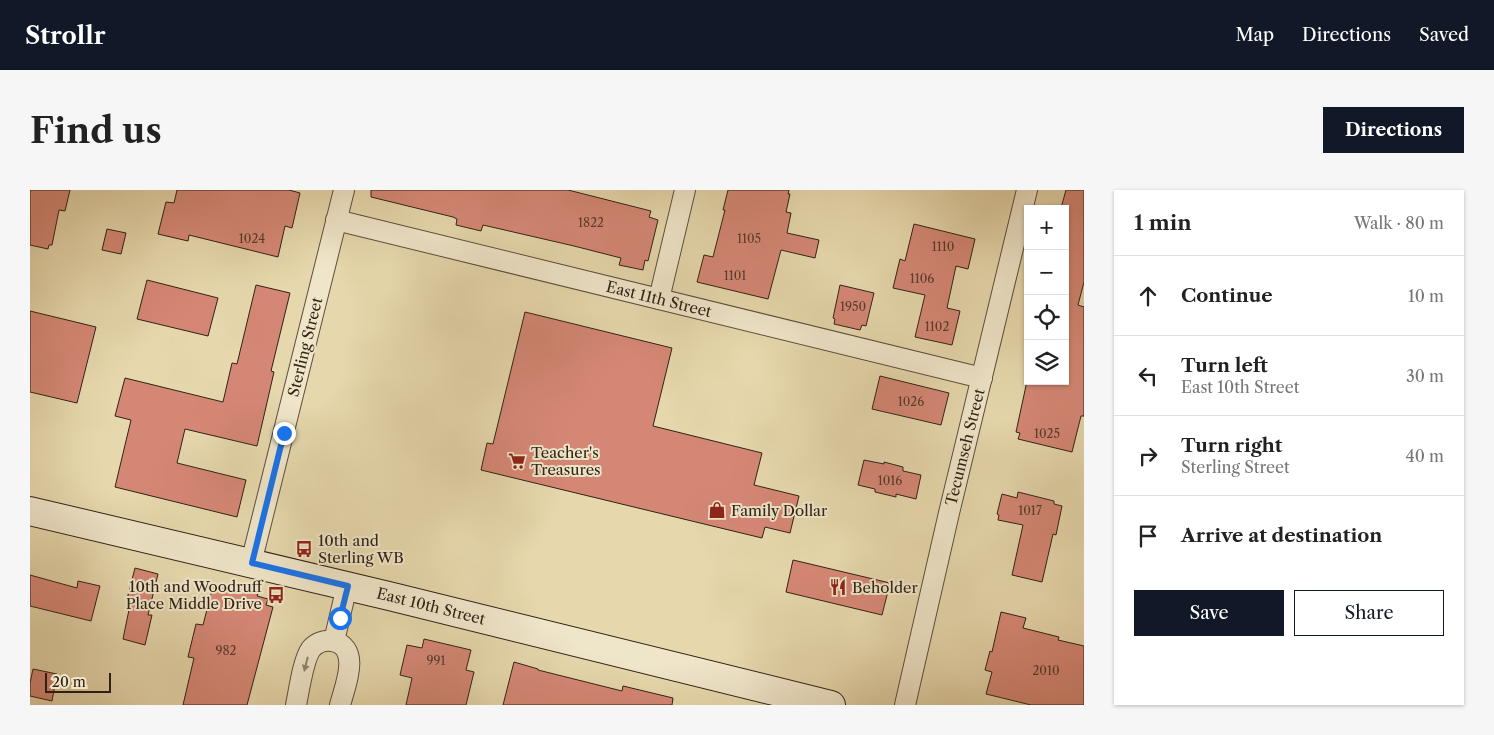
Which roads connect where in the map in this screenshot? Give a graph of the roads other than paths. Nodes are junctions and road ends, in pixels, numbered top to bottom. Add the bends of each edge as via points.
1 (344, 190) edge
2 (686, 190) edge
3 (1027, 190) edge
4 (336, 220) junction
5 (659, 299) junction
6 (982, 378) junction
7 (30, 511) edge
8 (252, 563) junction
9 (348, 586) junction
10 (334, 641) junction
11 (776, 699) edge
12 (296, 705) edge
13 (340, 705) edge
14 (830, 705) edge
15 (905, 705) edge

1 - 4 street, Sterling Street
2 - 5 street
3 - 6 street, Tecumseh Street
4 - 5 street, East 11th Street
4 - 8 street, Sterling Street
5 - 6 street, East 11th Street
6 - 15 street, Tecumseh Street
7 - 8 main road, East 10th Street
8 - 9 main road, East 10th Street
9 - 10 street
9 - 11 main road, East 10th Street
10 -> 12 street via 320,642 311,649
10 - 13 street via 349,655
11 - 14 main road, East 10th Street

